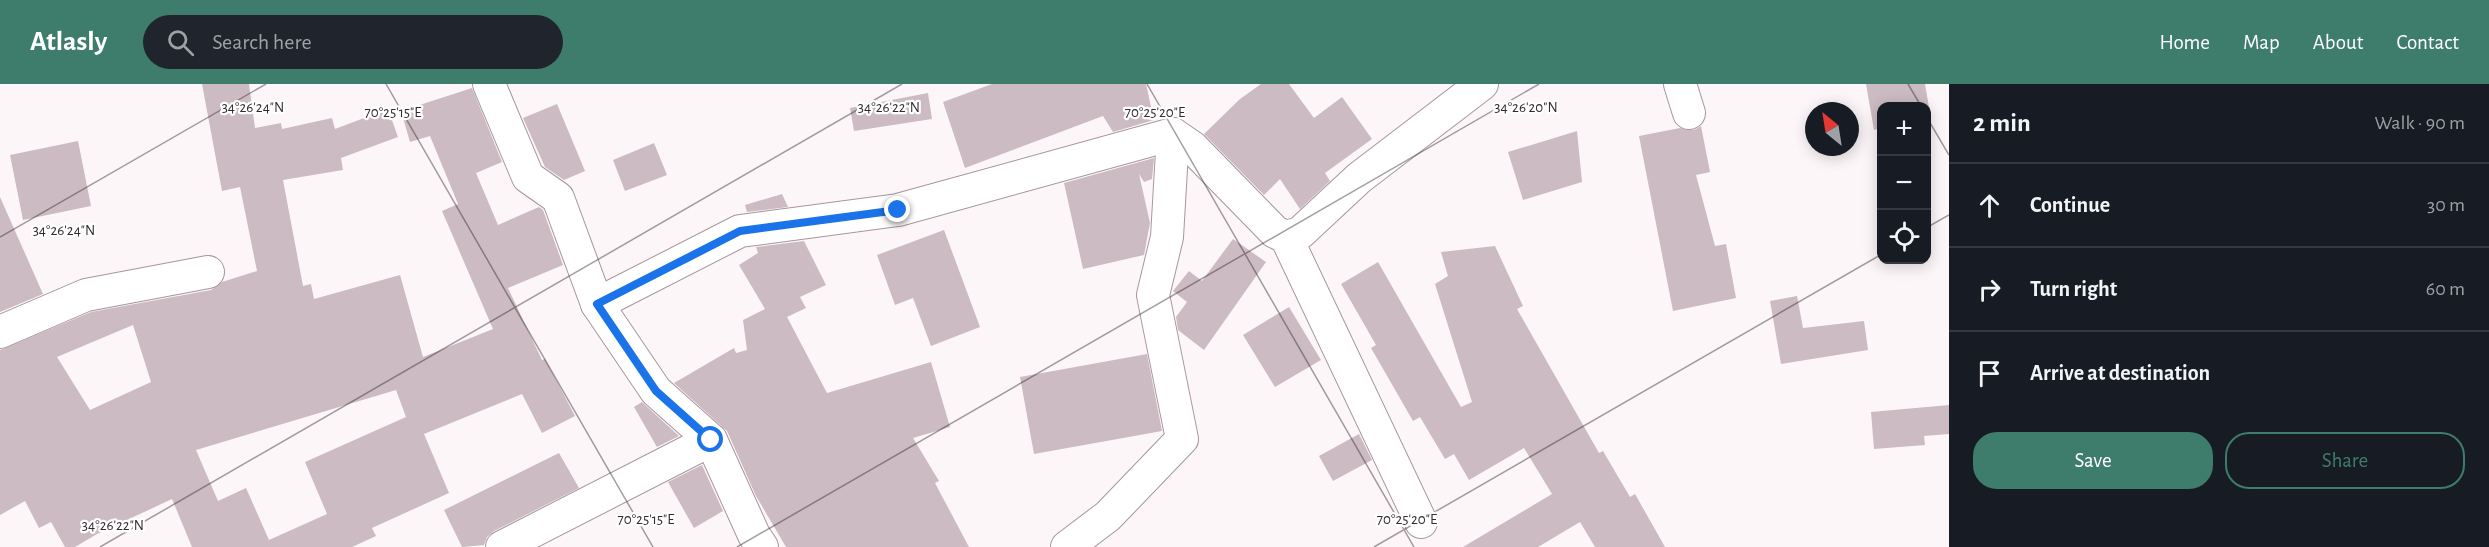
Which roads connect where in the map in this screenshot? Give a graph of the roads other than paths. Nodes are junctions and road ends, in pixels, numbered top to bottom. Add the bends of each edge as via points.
1 (489, 84) edge
2 (1482, 84) edge
3 (1173, 134) junction
4 (1286, 237) junction
5 (208, 272) dead end
6 (597, 304) junction
7 (0, 332) edge
8 (711, 440) junction
9 (1421, 522) dead end
10 (501, 547) edge
11 (762, 547) edge
12 (1068, 547) edge

1 - 6 street via 528,177 558,198
2 - 4 street via 1359,178 1300,233
3 - 4 street via 1192,147 1275,232
3 - 6 street via 898,210 740,231
3 - 12 street via 1167,237 1153,295 1182,440 1108,516
4 - 9 street
5 - 7 street via 86,295
6 - 8 street via 656,391
8 - 10 street
8 - 11 street

